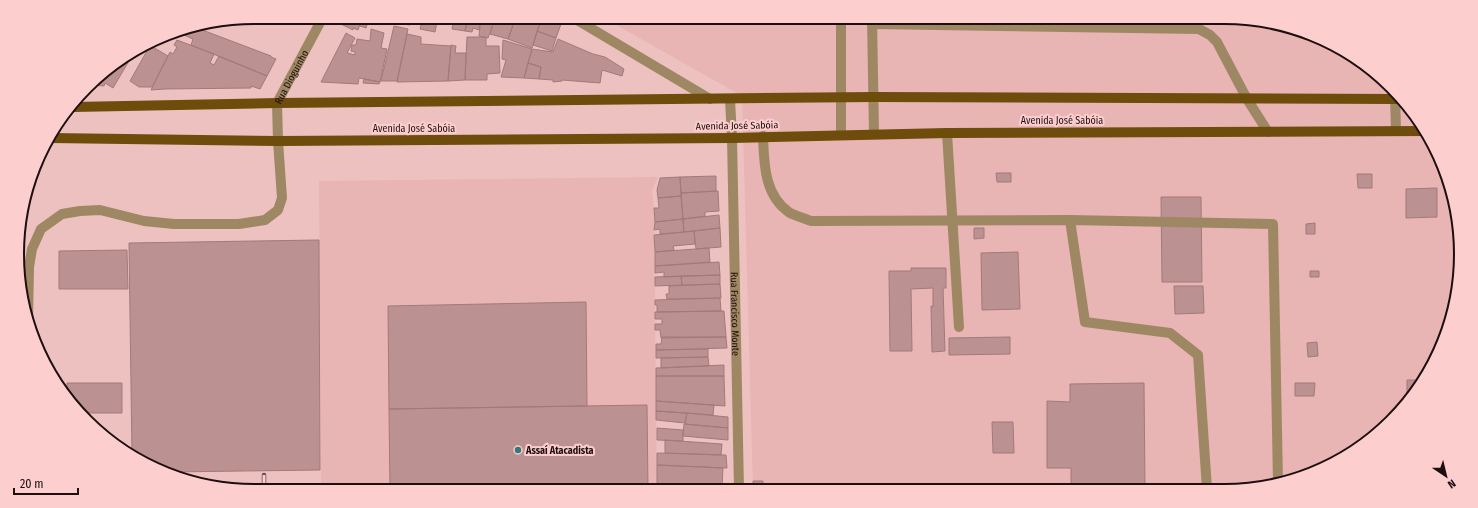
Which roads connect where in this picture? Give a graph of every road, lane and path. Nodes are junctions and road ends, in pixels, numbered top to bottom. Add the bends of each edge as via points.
1 (319, 24) edge
2 (584, 24) edge
3 (841, 24) edge
4 (872, 24) edge
5 (995, 24) edge
6 (873, 97) junction
7 (841, 98) junction
8 (1393, 98) edge
9 (710, 99) junction
10 (730, 99) junction
11 (1247, 99) junction
12 (1396, 101) edge
13 (277, 102) junction
14 (77, 107) edge
15 (1396, 131) junction
16 (1418, 131) edge
17 (1268, 132) junction
18 (947, 133) junction
19 (874, 134) junction
20 (841, 135) junction
21 (763, 136) junction
22 (56, 138) edge
23 (732, 138) junction
24 (278, 141) junction
25 (953, 220) junction
26 (1070, 220) junction
27 (28, 300) edge
28 (959, 327) dead end
29 (1278, 478) edge
30 (739, 484) edge
31 (1207, 484) edge

1 - 13 street, Rua Dioguinho
2 - 9 street
3 - 7 street
4 - 6 street
5 - 11 street via 1199,29 1217,42
6 - 7 main road
6 - 11 main road
6 - 19 street
7 - 10 main road
7 - 20 street
8 - 11 main road
9 - 10 main road
9 - 13 main road
10 - 23 street, Rua Francisco Monte
11 - 17 street
12 - 15 street
13 - 14 main road
13 - 24 street, Rua Dioguinho
15 - 16 main road, Avenida José Sabóia
15 - 17 main road, Avenida José Sabóia
17 - 18 main road, Avenida José Sabóia
18 - 19 main road, Avenida José Sabóia
18 - 25 street
19 - 20 main road, Avenida José Sabóia
20 - 21 main road, Avenida José Sabóia
21 - 23 main road, Avenida José Sabóia
21 - 25 street via 768,185 777,201 790,212 811,221
22 - 24 main road, Avenida José Sabóia
23 - 24 main road, Avenida José Sabóia
23 - 30 street, Rua Francisco Monte
24 - 27 street, Rua Dioguinho via 282,198 278,210 265,220 239,224 174,224 144,221 100,210 62,214 40,229 32,249
25 - 26 street
25 - 28 street
26 - 29 street via 1274,224
26 - 31 street via 1085,322 1170,333 1198,355

